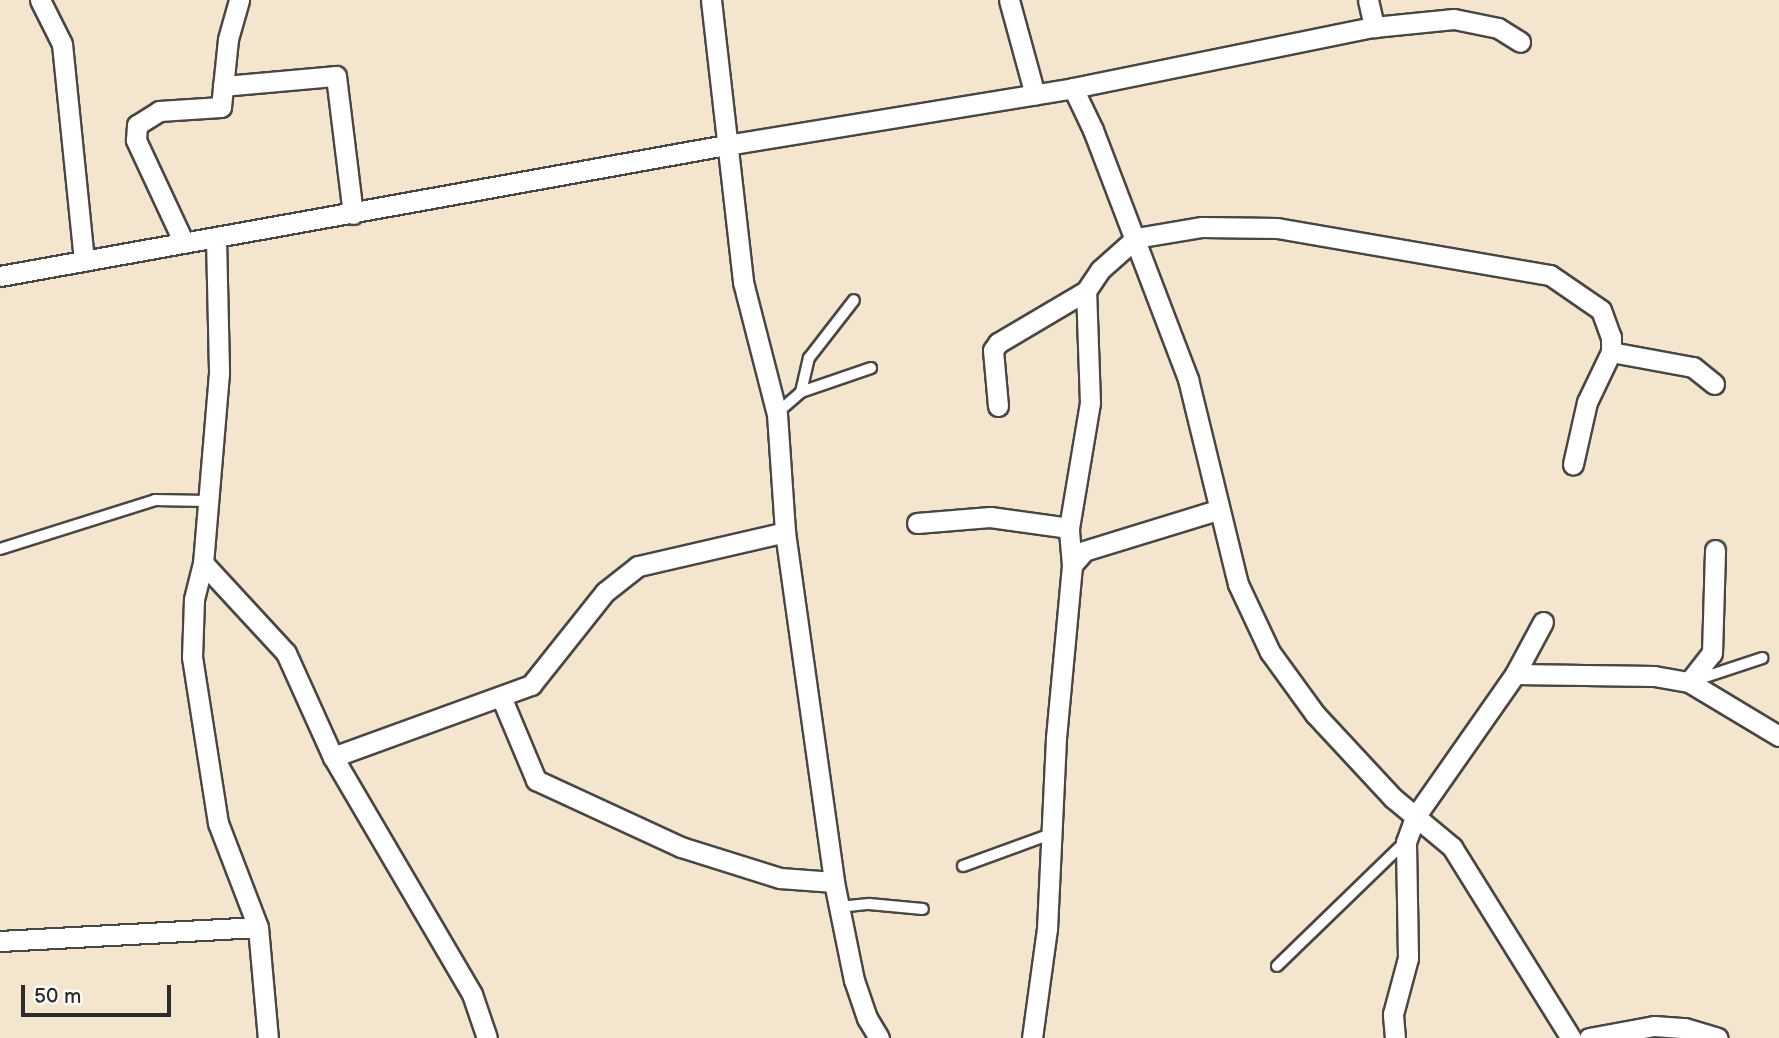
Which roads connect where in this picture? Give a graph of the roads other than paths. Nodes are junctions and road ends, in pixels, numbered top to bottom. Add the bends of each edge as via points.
1 (40, 0) edge
2 (239, 0) edge
3 (711, 0) edge
4 (1009, 0) edge
5 (1368, 0) edge
6 (1374, 27) junction
7 (1520, 42) dead end
8 (223, 86) junction
9 (1073, 88) junction
10 (1035, 95) junction
11 (726, 145) junction
12 (353, 214) junction
13 (216, 238) junction
14 (1136, 238) junction
15 (184, 243) junction
16 (84, 261) junction
17 (0, 276) edge
18 (1086, 291) junction
19 (854, 300) dead end
20 (1611, 352) junction
21 (871, 368) dead end
22 (1714, 384) dead end
23 (801, 392) junction
24 (998, 406) dead end
25 (776, 414) junction
26 (1573, 464) dead end
27 (206, 501) junction
28 (1217, 510) junction
29 (917, 523) dead end
30 (1069, 528) junction
31 (785, 532) junction
32 (0, 549) edge
33 (1716, 550) dead end
34 (203, 564) junction
35 (1072, 565) junction
36 (1543, 622) dead end
37 (1762, 658) dead end
38 (1515, 674) junction
39 (1689, 682) junction
40 (502, 699) junction
41 (1779, 736) edge
42 (333, 757) junction
43 (1415, 817) junction
44 (1051, 834) junction
45 (1406, 842) junction
46 (963, 866) dead end
47 (834, 882) junction
48 (839, 907) junction
49 (923, 909) dead end
50 (258, 927) junction
51 (0, 941) edge
52 (1277, 966) dead end
53 (268, 1038) edge
54 (488, 1038) edge
55 (879, 1038) edge
56 (1032, 1038) edge
57 (1395, 1038) edge
58 (1571, 1038) edge
59 (1589, 1038) edge
60 (1718, 1038) edge

1 - 16 street via 62,44
2 - 8 street
3 - 11 street
4 - 10 street
5 - 6 street
6 - 7 street via 1454,19 1498,29
6 - 9 street
8 - 12 street via 336,76
8 - 15 street via 221,107 159,111 137,124 136,140
9 - 10 street
9 - 14 street
10 - 11 street
11 - 12 street
11 - 25 street via 743,282
12 - 13 street
13 - 15 street
13 - 27 street via 219,373
14 - 18 street via 1100,270
14 - 20 street via 1202,227 1277,228 1550,275 1601,310
14 - 28 street via 1188,379
15 - 16 street
16 - 17 street
18 - 24 street via 998,343 993,350
18 - 30 street via 1090,403
19 - 23 lane via 809,358
20 - 22 street via 1693,367
20 - 26 street via 1587,402
21 - 23 lane
23 - 25 lane
25 - 31 street
27 - 32 lane via 155,500
27 - 34 street
28 - 35 street via 1084,551
28 - 43 street via 1238,584 1270,652 1315,714
29 - 30 street via 990,517
30 - 35 street
31 - 40 street via 638,566 605,592 531,685
31 - 47 street
33 - 39 street via 1712,653
34 - 42 street via 286,653
34 - 50 street via 194,600 192,657 207,758 218,823
35 - 44 street
36 - 38 street
37 - 39 lane
38 - 39 street via 1654,676
38 - 43 street
39 - 41 street
40 - 42 street
40 - 47 street via 536,780 681,847 780,878
42 - 54 street via 472,994
43 - 45 street
43 - 58 street via 1452,846
44 - 46 lane
44 - 56 street via 1047,929
45 - 52 lane
45 - 57 street via 1408,958 1393,1014
47 - 48 street
48 - 49 lane via 869,904
48 - 55 street via 854,981
50 - 51 street
50 - 53 street
59 - 60 street via 1654,1026 1685,1028

